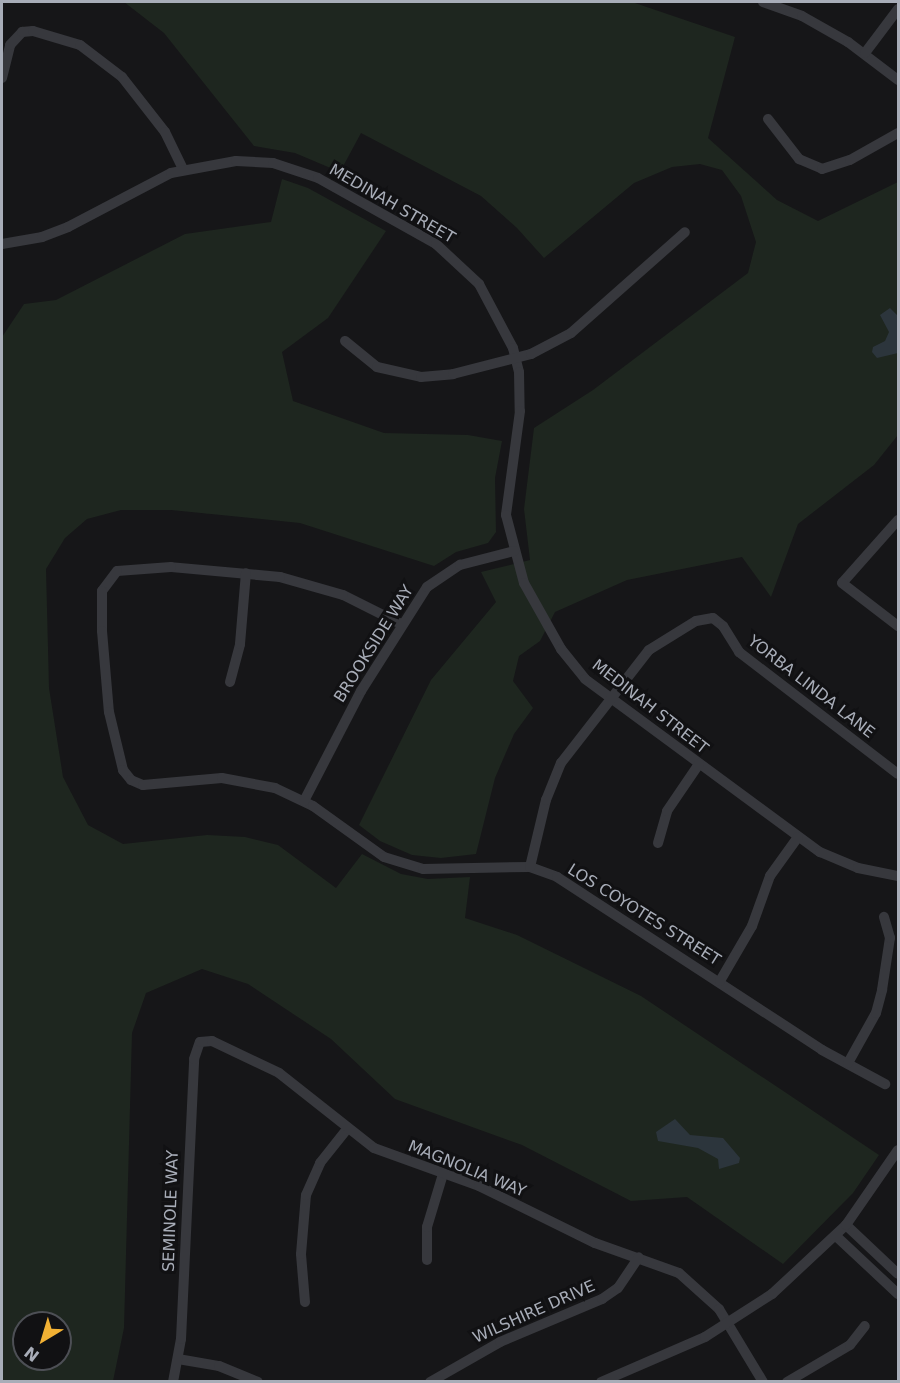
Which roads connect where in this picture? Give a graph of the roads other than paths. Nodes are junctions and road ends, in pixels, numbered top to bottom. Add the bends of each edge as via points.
1 (763, 2) edge
2 (898, 9) edge
3 (865, 53) junction
4 (2, 78) edge
5 (898, 80) edge
6 (768, 119) dead end
7 (898, 133) edge
8 (183, 169) junction
9 (685, 232) dead end
10 (2, 244) edge
11 (345, 341) dead end
12 (516, 359) junction
13 (898, 520) edge
14 (514, 551) junction
15 (246, 573) junction
16 (401, 624) junction
17 (898, 626) edge
18 (230, 682) dead end
19 (611, 700) junction
20 (699, 764) junction
21 (898, 774) edge
22 (304, 801) junction
23 (798, 837) junction
24 (658, 843) dead end
25 (530, 867) junction
26 (898, 876) edge
27 (884, 917) dead end
28 (720, 981) junction
29 (200, 1042) joint
30 (848, 1063) junction
31 (885, 1083) dead end
32 (347, 1129) junction
33 (898, 1150) edge
34 (443, 1174) junction
35 (846, 1225) junction
36 (836, 1236) junction
37 (639, 1257) junction
38 (427, 1260) dead end
39 (898, 1274) edge
40 (898, 1294) edge
41 (305, 1302) dead end
42 (729, 1323) junction
43 (865, 1326) dead end
44 (178, 1359) junction
45 (621, 1378) edge
46 (174, 1382) edge
47 (258, 1382) edge
48 (430, 1382) edge
49 (601, 1382) edge
50 (763, 1382) edge
51 (787, 1382) edge

1 - 3 street via 802,16
2 - 3 street
3 - 5 street
4 - 8 street via 8,50 17,36 33,30 60,37 107,62 159,123
6 - 7 street via 799,159 814,168 836,166
8 - 10 street, MEDINAH STREET via 140,186 68,227 42,237
8 - 12 street, MEDINAH STREET via 236,160 289,167 318,178 412,229 448,253 479,284 503,323
9 - 12 street via 571,333 548,348
11 - 12 street via 377,367 408,375 443,375
12 - 14 street, MEDINAH STREET via 520,411 506,515
13 - 17 street via 842,583
14 - 16 street, BROOKSIDE WAY via 449,570 427,587
14 - 19 street, MEDINAH STREET via 534,606 561,649 585,679
15 - 16 street via 328,590
15 - 18 street via 238,657
15 - 22 street, LOS COYOTES STREET via 148,567 122,569 108,579 101,597 104,676 121,764 131,780 149,785 196,779 241,780 275,788
16 - 22 street, BROOKSIDE WAY via 357,697
19 - 20 street, MEDINAH STREET
19 - 21 street, YORBA LINDA LANE via 649,650 672,633 712,618 723,626 739,652
19 - 25 street via 557,772
20 - 23 street, MEDINAH STREET
20 - 24 street via 667,811
22 - 25 street, LOS COYOTES STREET via 368,847 423,869
23 - 26 street, MEDINAH STREET via 839,861
23 - 28 street via 770,876 752,926
25 - 28 street, LOS COYOTES STREET via 584,891
27 - 30 street via 890,938 882,990 876,1013
28 - 30 street, LOS COYOTES STREET via 822,1050
29 - 32 street, MAGNOLIA WAY via 212,1041 263,1064 307,1093
29 - 44 street, SEMINOLE WAY via 193,1070
30 - 31 street, LOS COYOTES STREET
32 - 34 street, MAGNOLIA WAY via 374,1148
32 - 41 street via 320,1163 306,1195 301,1254
33 - 35 street
34 - 37 street, MAGNOLIA WAY via 497,1194 612,1250
34 - 38 street via 428,1227
35 - 36 street
35 - 39 street
36 - 40 street
36 - 42 street via 798,1273
37 - 42 street, MAGNOLIA WAY via 689,1280
37 - 48 street, WILSHIRE DRIVE via 618,1288 602,1299 500,1342
42 - 45 street
42 - 50 street, MAGNOLIA WAY
43 - 51 street via 850,1345
44 - 46 street, SEMINOLE WAY
44 - 47 street via 219,1366
45 - 49 street

